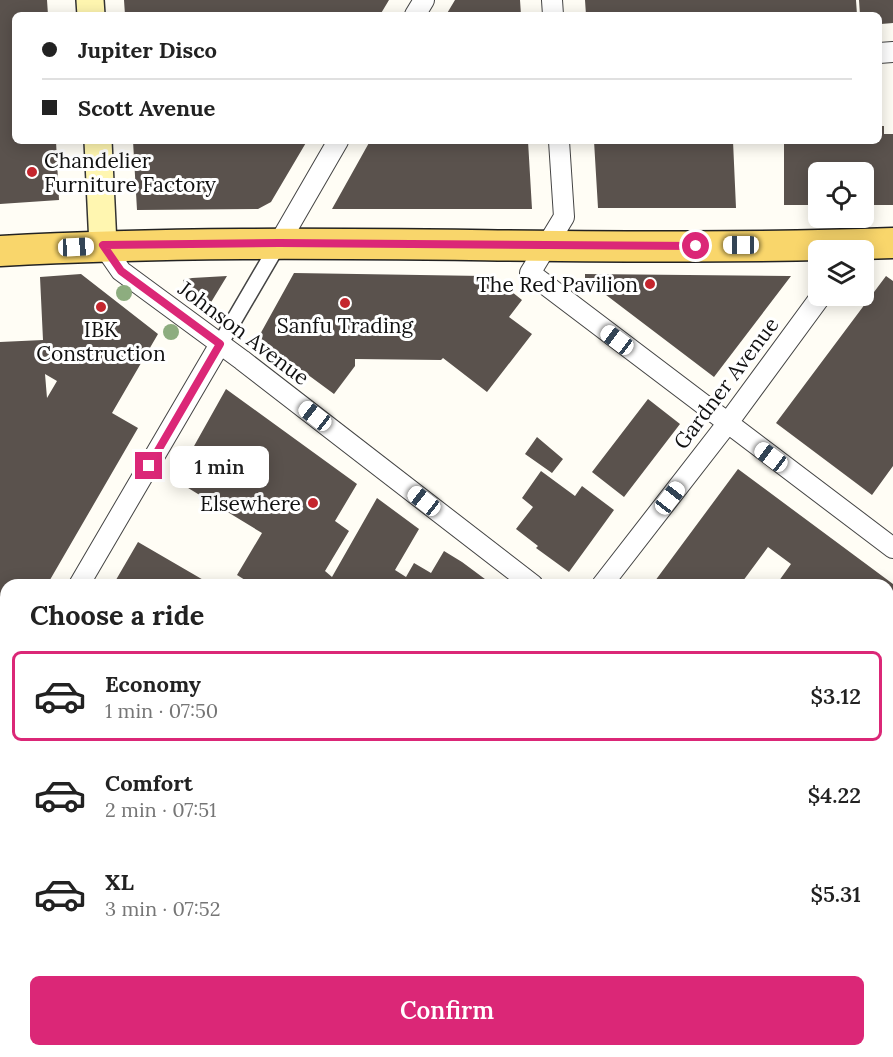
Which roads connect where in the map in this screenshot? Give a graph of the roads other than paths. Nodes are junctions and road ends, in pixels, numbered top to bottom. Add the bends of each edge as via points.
1 (98, 144) edge
2 (336, 144) edge
3 (559, 144) edge
4 (279, 243) junction
5 (893, 243) edge
6 (103, 245) junction
7 (546, 245) junction
8 (874, 245) edge
9 (808, 248) edge
10 (0, 251) edge
11 (814, 306) edge
12 (220, 344) junction
13 (727, 424) junction
14 (893, 548) edge
15 (83, 579) edge
16 (525, 579) edge
17 (607, 579) edge

1 - 6 main road
2 - 4 street
3 - 7 street via 564,217
4 - 6 main road
4 - 7 main road
4 - 12 street
5 - 8 main road
6 - 10 main road
6 - 12 street, Johnson Avenue via 121,271
7 - 9 main road
7 - 13 street via 530,273
11 - 13 street, Gardner Avenue
12 - 15 street
12 - 16 street, Johnson Avenue
13 - 14 street
13 - 17 street, Gardner Avenue

